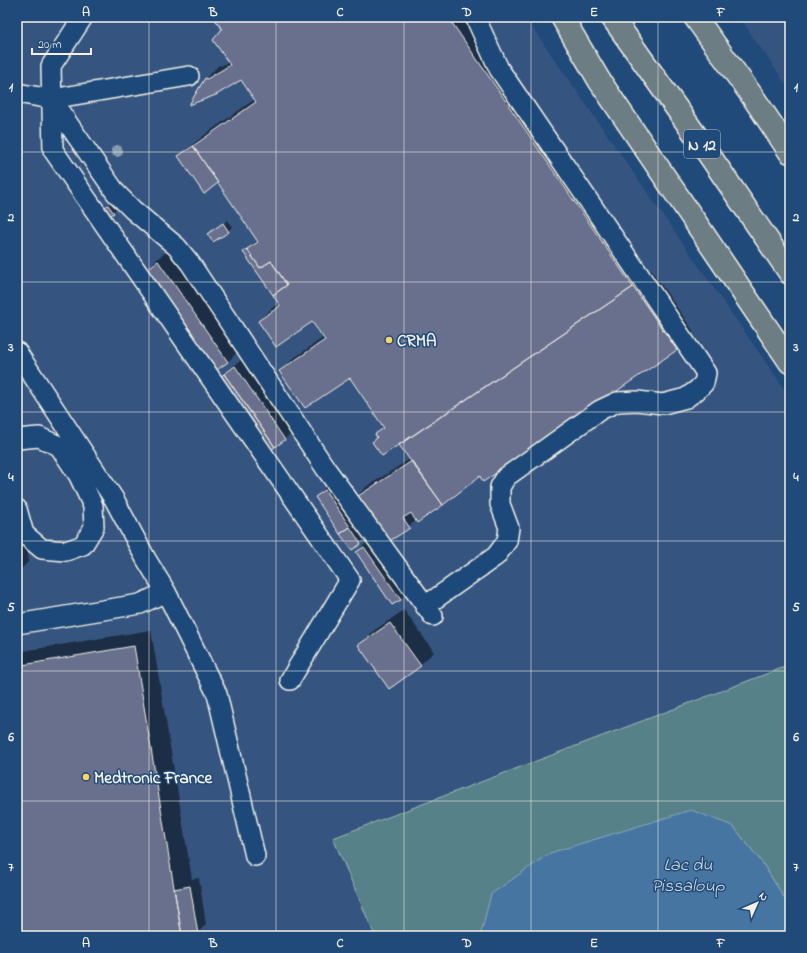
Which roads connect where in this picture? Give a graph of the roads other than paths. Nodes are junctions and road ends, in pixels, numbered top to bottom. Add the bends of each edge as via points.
1 (82, 17) edge
2 (475, 17) edge
3 (547, 17) edge
4 (562, 17) edge
5 (612, 17) edge
6 (695, 17) edge
7 (188, 76) dead end
8 (599, 80) junction
9 (17, 93) edge
10 (51, 99) junction
11 (790, 152) edge
12 (790, 273) edge
13 (17, 352) edge
14 (790, 362) edge
15 (17, 439) edge
16 (17, 509) edge
17 (166, 592) junction
18 (17, 624) edge
19 (290, 680) dead end
20 (255, 856) dead end

1 - 10 lane via 51,66
2 - 10 lane via 500,69 706,373 704,383 686,398 663,404 617,402 600,410 506,477 500,487 500,504 509,528 507,541 496,556 429,611 326,469 190,264 177,247 116,193
3 - 8 highway via 564,41
4 - 8 highway
5 - 12 highway, N 12
6 - 11 highway
7 - 10 lane
8 - 14 highway
9 - 10 lane
10 - 19 lane via 53,150 350,580
13 - 17 lane via 114,499
15 - 16 lane via 38,437 59,446 79,476 93,506 94,527 83,545 66,551 42,549 24,534
17 - 18 lane via 140,604
17 - 20 lane via 217,694

